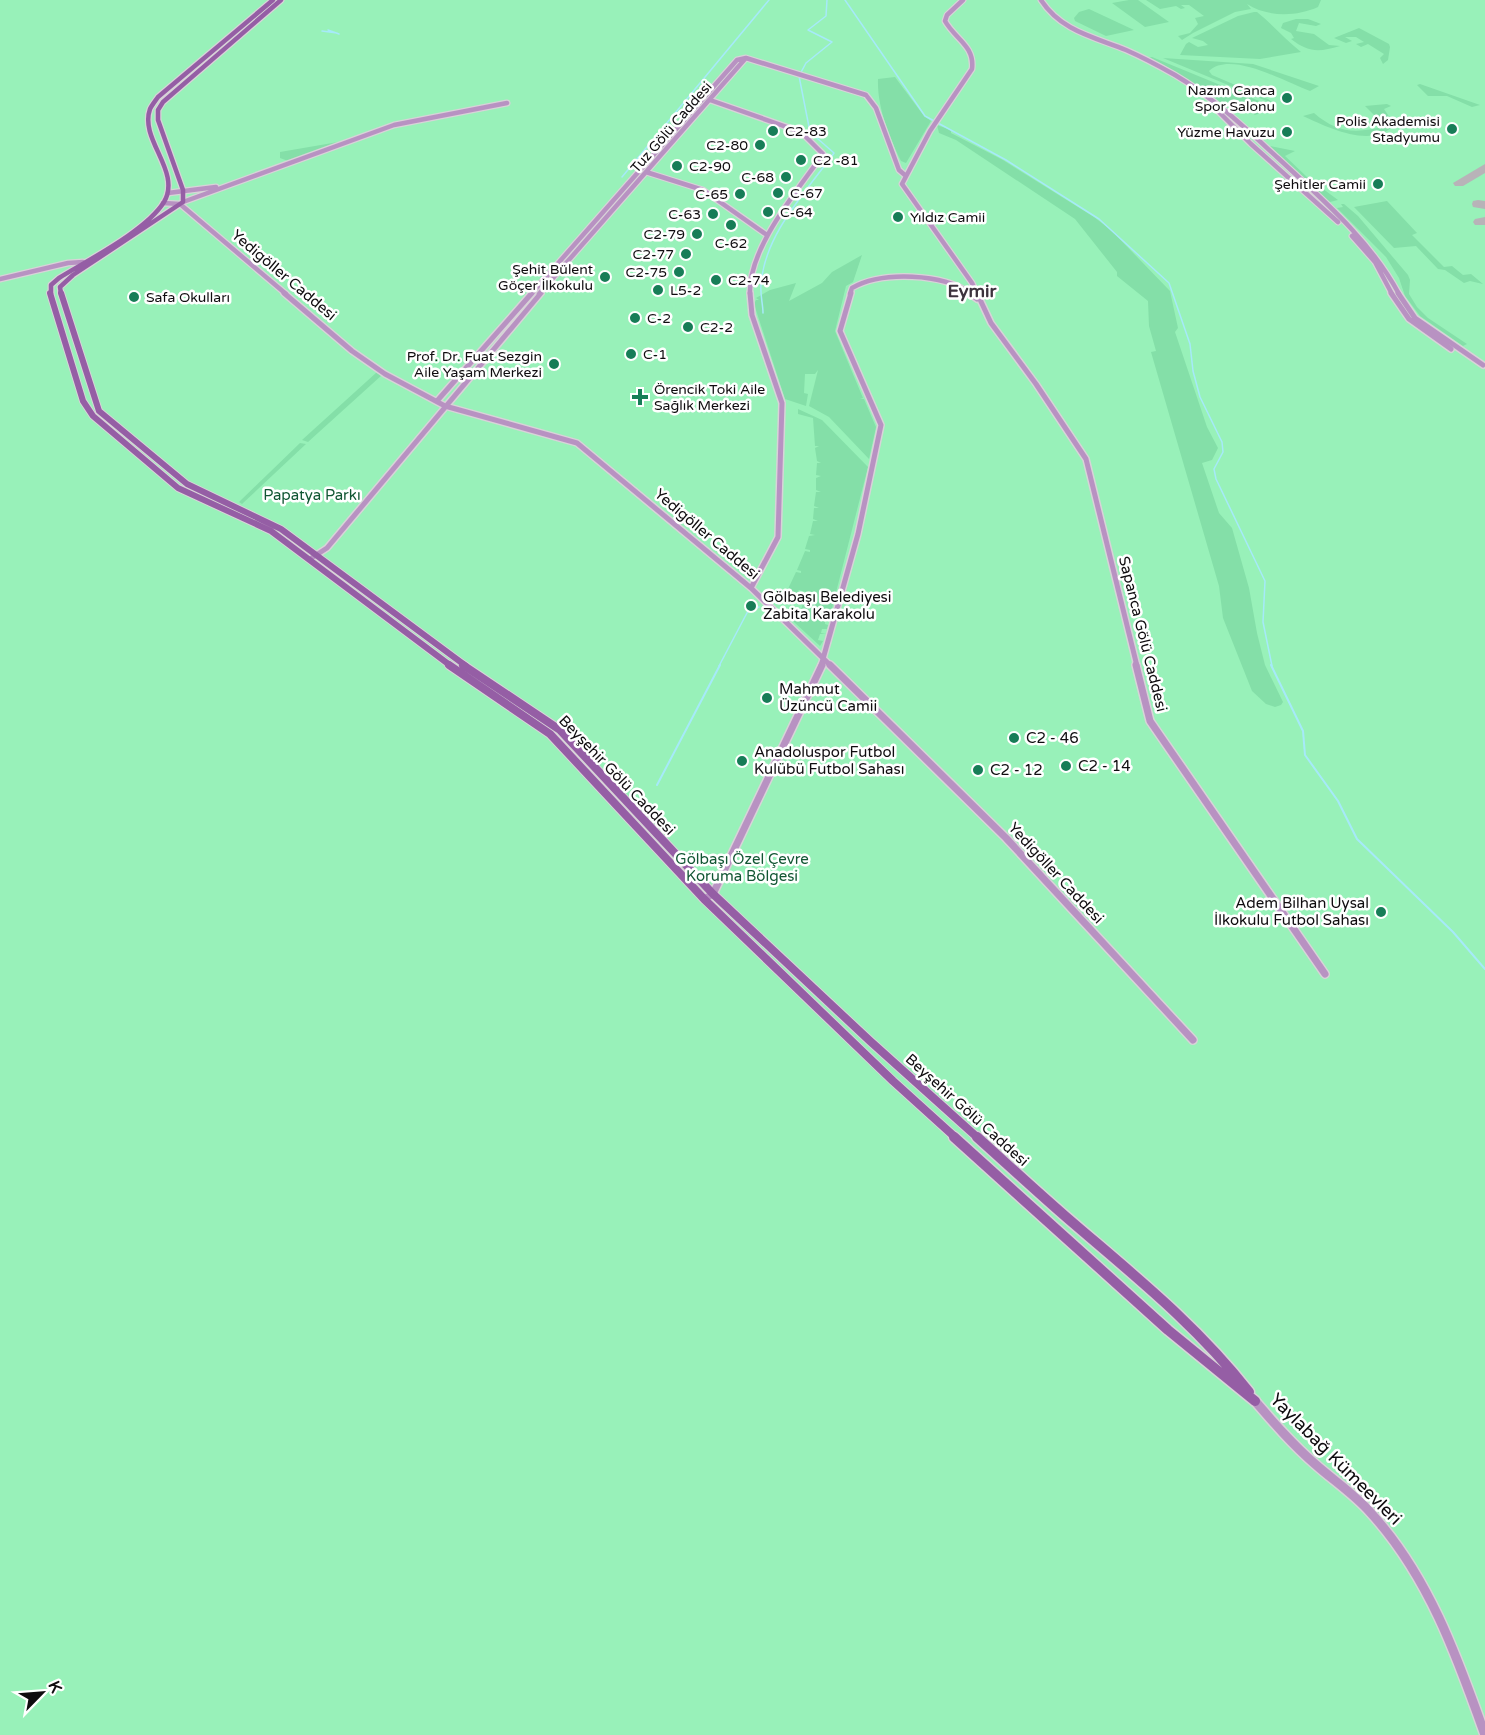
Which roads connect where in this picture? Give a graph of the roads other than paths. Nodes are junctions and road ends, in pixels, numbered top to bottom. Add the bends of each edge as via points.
1 (273, 0) edge
2 (281, 0) edge
3 (963, 0) edge
4 (1041, 0) edge
5 (1114, 47) junction
6 (746, 58) junction
7 (710, 100) junction
8 (507, 103) dead end
9 (1247, 133) junction
10 (1241, 134) junction
11 (642, 170) junction
12 (648, 172) junction
13 (906, 176) junction
14 (228, 185) junction
15 (183, 189) junction
16 (168, 194) junction
17 (181, 203) junction
18 (162, 206) junction
19 (767, 235) junction
20 (94, 259) junction
21 (80, 266) junction
22 (0, 279) edge
23 (972, 283) junction
24 (60, 287) junction
25 (50, 288) junction
26 (963, 288) junction
27 (979, 301) junction
28 (1456, 350) junction
29 (1483, 367) edge
30 (91, 391) junction
31 (82, 394) junction
32 (437, 401) junction
33 (95, 405) junction
34 (445, 406) junction
35 (86, 407) junction
36 (224, 501) junction
37 (233, 505) junction
38 (218, 507) junction
39 (228, 511) junction
40 (318, 555) junction
41 (310, 560) junction
42 (751, 588) junction
43 (824, 660) junction
44 (626, 803) junction
45 (617, 807) junction
46 (636, 814) junction
47 (627, 819) junction
48 (709, 897) junction
49 (1325, 974) dead end
50 (1193, 1040) dead end
51 (1255, 1401) junction
52 (1485, 1735) edge

1 - 16 main road via 151,106 148,120 169,184
2 - 15 main road via 158,110 158,120
3 - 13 street via 945,21 970,50 973,65
4 - 5 street via 1065,24
5 - 9 street via 1206,95
5 - 10 street via 1200,96
6 - 7 street, Tuz Gölü Caddesi
6 - 11 street, Tuz Gölü Caddesi via 737,60
6 - 13 street, Sapanca Gölü Caddesi via 856,91 870,99 899,170
7 - 12 street, Tuz Gölü Caddesi
7 - 19 street via 801,132 822,152
8 - 14 street via 394,126
9 - 10 street
9 - 28 street via 1368,246 1415,318
10 - 28 street via 1361,245 1409,320
11 - 12 street
11 - 32 street, Tuz Gölü Caddesi
12 - 19 street via 701,188
12 - 34 street, Tuz Gölü Caddesi
13 - 23 street, Sapanca Gölü Caddesi via 903,184
14 - 15 street
14 - 17 street
15 - 16 street
15 - 17 main road
16 - 18 main road
17 - 18 street
17 - 20 main road
17 - 32 street, Yedigöller Caddesi via 364,360
18 - 20 main road
19 - 42 street via 757,259 749,302 782,403 778,537
20 - 21 main road
21 - 22 street via 73,261 22,277
21 - 24 main road
21 - 25 main road
23 - 26 street
23 - 27 street, Sapanca Gölü Caddesi
24 - 25 main road
24 - 30 main road, Beyşehir Gölü Caddesi
25 - 31 main road
26 - 27 street
26 - 43 street via 931,280 887,277 852,288 840,331 882,428
27 - 49 street, Sapanca Gölü Caddesi via 1086,459 1150,721
28 - 29 street
30 - 31 main road
30 - 33 main road, Beyşehir Gölü Caddesi
31 - 35 main road
32 - 34 street, Yedigöller Caddesi
33 - 35 main road
33 - 36 main road, Beyşehir Gölü Caddesi via 182,480
34 - 40 street, Tuz Gölü Caddesi
34 - 42 street, Yedigöller Caddesi via 577,443
35 - 38 main road via 172,483
36 - 37 main road, Beyşehir Gölü Caddesi
36 - 38 main road
37 - 39 main road
37 - 40 main road, Beyşehir Gölü Caddesi via 281,528
38 - 39 main road
39 - 41 main road via 271,531
40 - 41 street, Tuz Gölü Caddesi
40 - 44 main road, Beyşehir Gölü Caddesi via 462,664 560,730
41 - 45 main road via 454,669 550,734
42 - 43 street, Yedigöller Caddesi
43 - 48 street
43 - 50 street, Yedigöller Caddesi via 1006,838
44 - 45 main road
44 - 46 main road, Beyşehir Gölü Caddesi
45 - 47 main road
46 - 47 main road
46 - 48 main road, Beyşehir Gölü Caddesi
47 - 48 main road
48 - 51 main road via 967,1149 1168,1330
48 - 51 main road, Beyşehir Gölü Caddesi via 1064,1215 1166,1301 1228,1365
51 - 52 street, Yaylabağ Kümeevleri via 1308,1457 1370,1512 1409,1562 1456,1655

